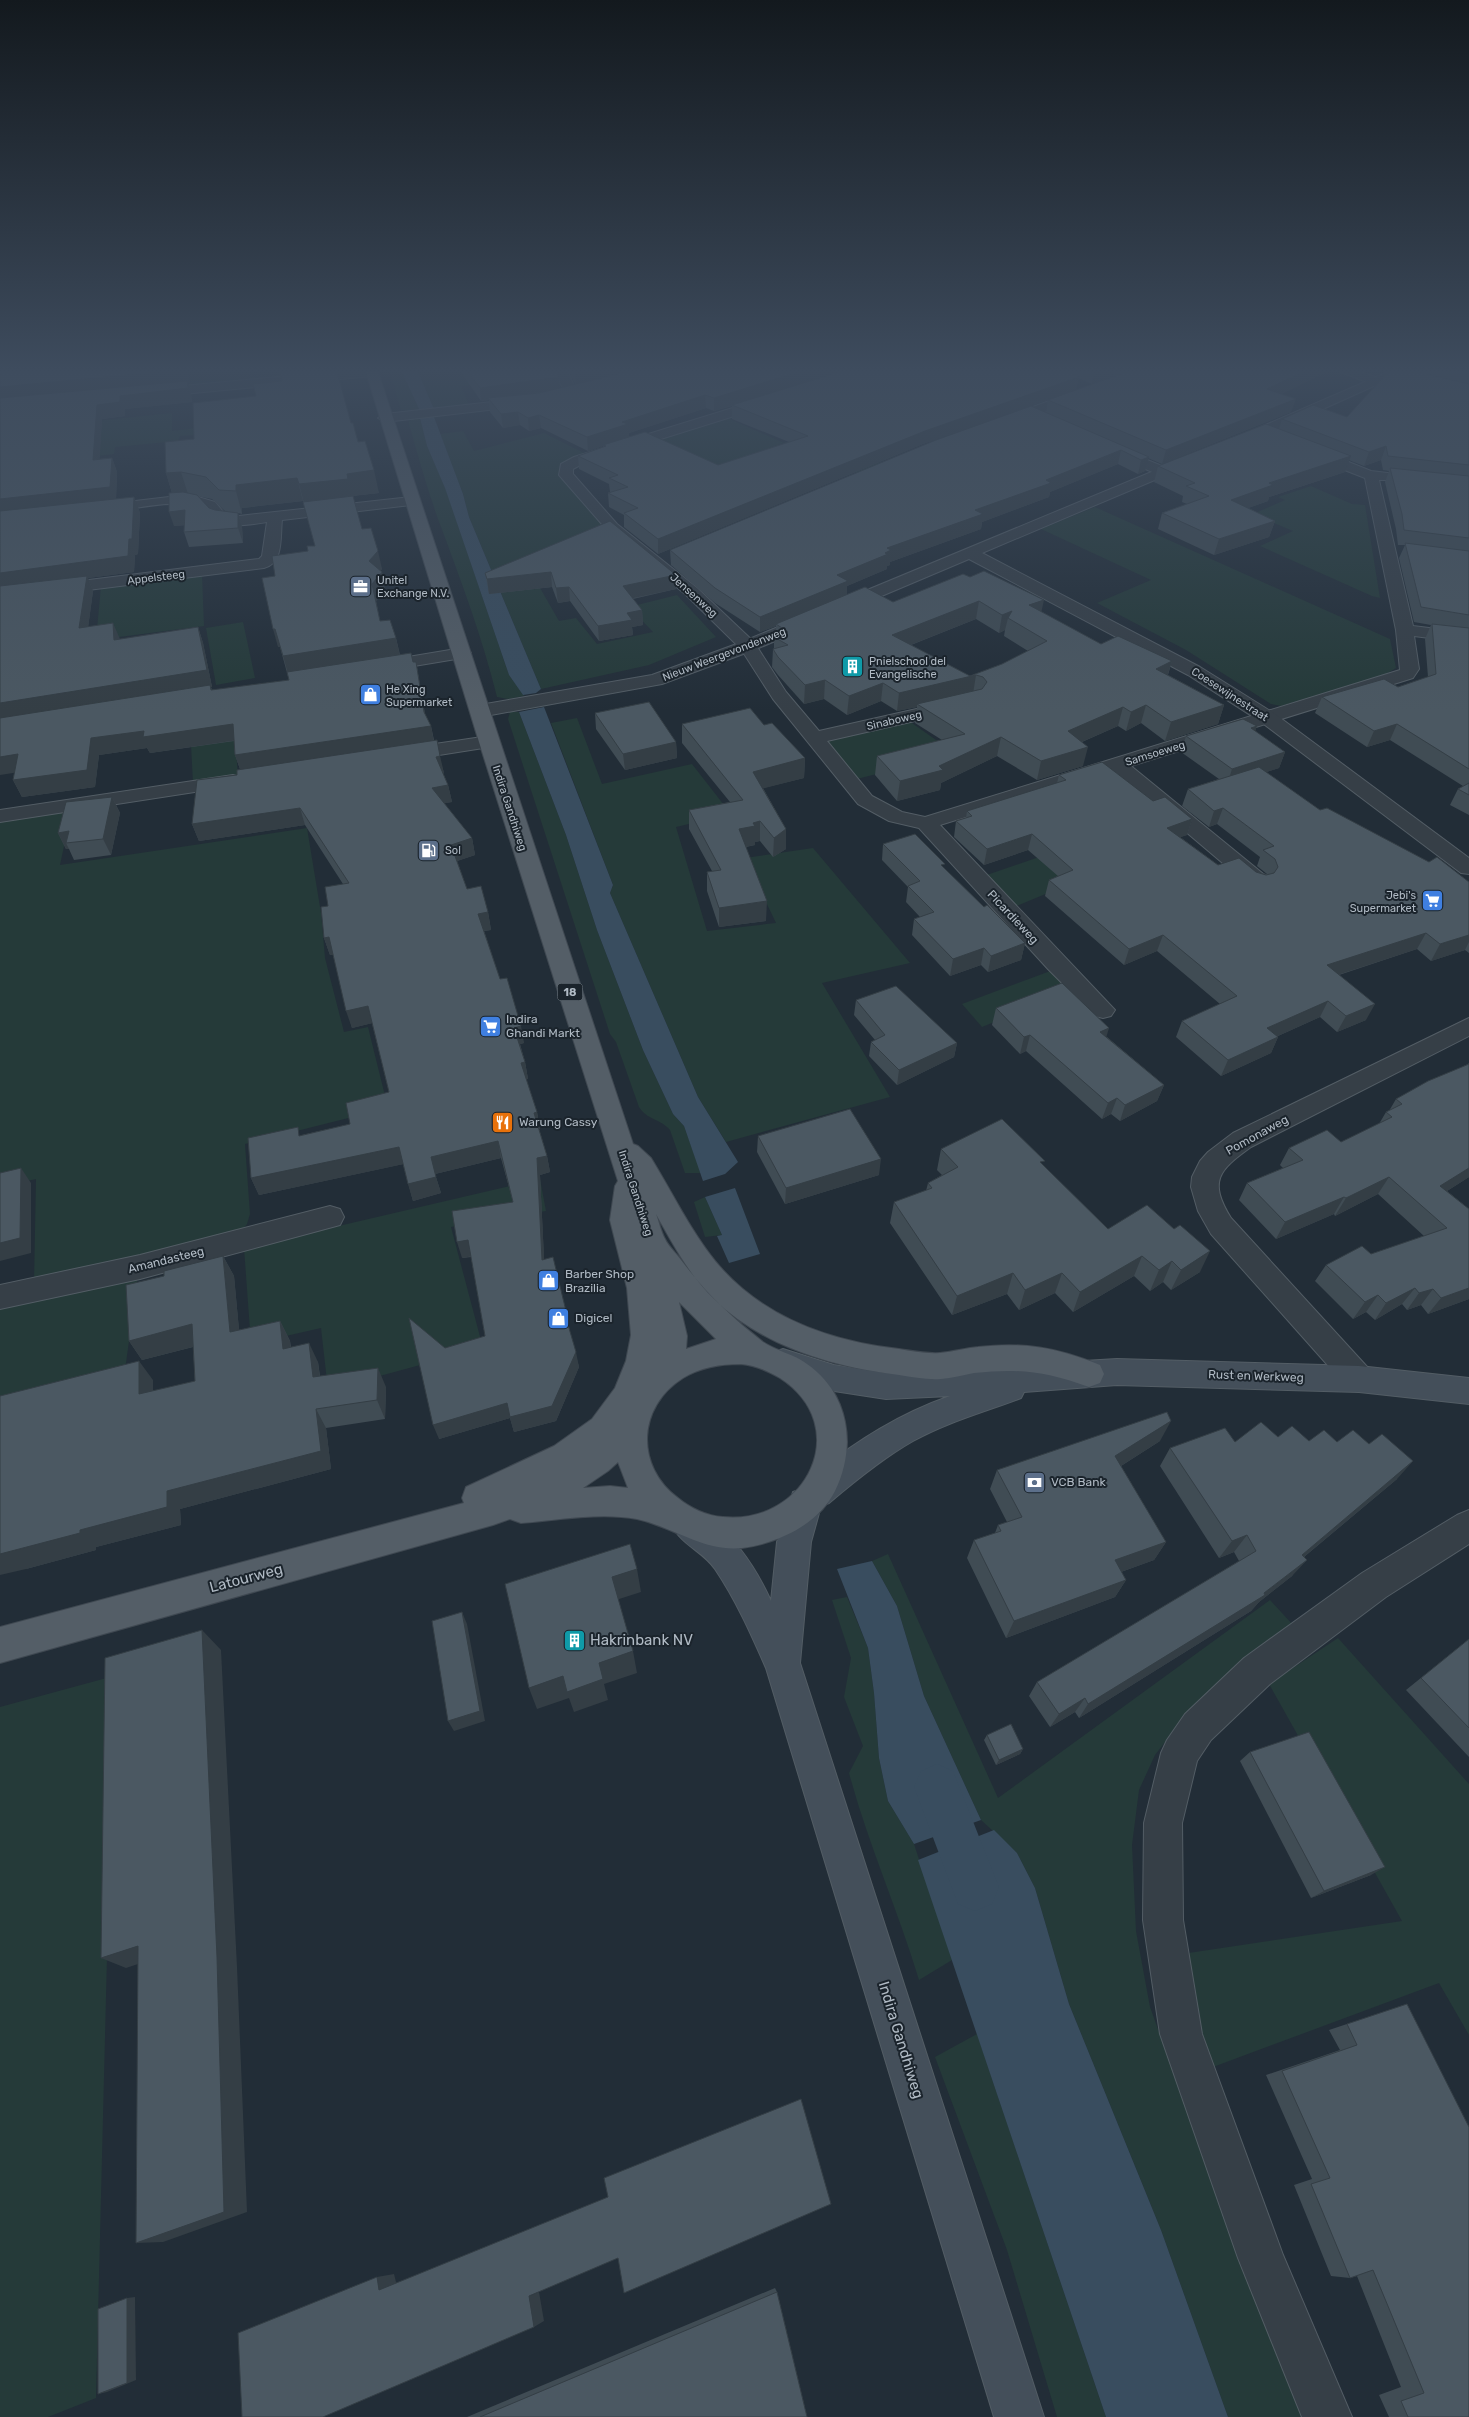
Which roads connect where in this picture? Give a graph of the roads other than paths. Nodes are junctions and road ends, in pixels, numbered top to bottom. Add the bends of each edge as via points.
1 (406, 485) edge
2 (575, 485) edge
3 (1130, 485) edge
4 (1373, 485) edge
5 (411, 501) junction
6 (86, 511) edge
7 (275, 518) junction
8 (1386, 550) junction
9 (1405, 552) edge
10 (970, 553) junction
11 (674, 555) edge
12 (657, 562) junction
13 (0, 596) edge
14 (1405, 630) junction
15 (1469, 638) edge
16 (748, 646) junction
17 (462, 653) junction
18 (364, 670) edge
19 (973, 702) edge
20 (480, 711) junction
21 (1268, 718) junction
22 (815, 738) junction
23 (489, 742) junction
24 (381, 758) edge
25 (1118, 764) junction
26 (254, 778) edge
27 (0, 816) edge
28 (926, 823) junction
29 (1469, 868) edge
30 (1259, 882) edge
31 (1103, 1010) dead end
32 (1469, 1026) edge
33 (619, 1143) junction
34 (630, 1176) junction
35 (330, 1217) dead end
36 (652, 1243) junction
37 (0, 1297) edge
38 (769, 1358) junction
39 (670, 1370) junction
40 (1089, 1374) junction
41 (1042, 1378) junction
42 (1358, 1379) junction
43 (1469, 1391) edge
44 (632, 1427) junction
45 (811, 1497) junction
46 (493, 1510) junction
47 (678, 1519) junction
48 (1469, 1526) edge
49 (410, 1533) junction
50 (0, 1645) edge
51 (783, 1664) junction
52 (1019, 2417) edge
53 (1327, 2417) edge

1 - 5 main road, Indira Gandhiweg / 18
2 - 12 street, Jensenweg via 612,527
3 - 10 street, Nieuw Weergevondenweg
4 - 8 street, Samsoeweg
5 - 7 street
5 - 17 main road, Indira Gandhiweg / 18
6 - 7 street via 188,500 214,507 220,518 239,521
7 - 13 street, Appelsteeg via 270,558 264,563
8 - 9 street
8 - 14 street, Samsoeweg
10 - 16 street, Nieuw Weergevondenweg
10 - 21 street, Coesewijnestraat via 1194,670
11 - 12 street
12 - 16 street, Jensenweg
14 - 15 street
14 - 21 street, Samsoeweg via 1410,669 1407,674
16 - 20 street, Nieuw Weergevondenweg via 656,680
16 - 22 street via 779,695
17 - 18 street
17 - 20 main road, Indira Gandhiweg / 18
19 - 22 street, Sinaboweg
20 - 23 main road, Indira Gandhiweg / 18
21 - 25 street, Samsoeweg
21 - 29 street, Coesewijnestraat
22 - 28 street, Samsoeweg via 865,800 896,817
23 - 24 street
23 - 33 main road, Indira Gandhiweg / 18
25 - 28 street, Samsoeweg
25 - 30 street
26 - 27 street
28 - 31 street, Picardieweg via 1056,964
32 - 42 street, Pomonaweg via 1242,1140 1223,1152 1209,1167 1203,1186 1208,1206 1221,1226
33 - 34 main road, Indira Gandhiweg / 18
33 - 40 main road via 642,1165 705,1269 750,1311 781,1329 823,1347 873,1360 939,1366 1029,1357 1062,1362
34 - 36 main road, Indira Gandhiweg / 18
34 - 49 main road via 624,1220 641,1288 646,1335 641,1362 628,1395 603,1429 565,1456
35 - 37 street, Amandasteeg via 140,1267
36 - 38 main road, Indira Gandhiweg / 18 via 693,1298 720,1325
36 - 39 main road, Indira Gandhiweg / 18 via 672,1336
38 - 39 main road via 748,1352 715,1352
38 - 41 main road, Rust en Werkweg via 834,1378 886,1386
38 - 45 main road, Indira Gandhiweg via 806,1379 825,1403 834,1432 831,1463
39 - 44 main road via 648,1392
40 - 41 main road, Rust en Werkweg
40 - 42 main road, Rust en Werkweg via 1117,1372
41 - 45 main road, Rust en Werkweg via 950,1409 901,1432 854,1462
42 - 43 main road, Rust en Werkweg
44 - 46 main road, Latourweg via 598,1461 568,1480
44 - 47 main road via 631,1450 636,1473 648,1495
45 - 47 main road, Latourweg via 793,1515 761,1529 725,1533
45 - 51 main road, Indira Gandhiweg via 794,1542
46 - 47 main road, Latourweg via 610,1500 637,1504
46 - 49 main road, Latourweg
47 - 51 main road, Indira Gandhiweg via 725,1555 750,1594
48 - 53 street via 1374,1585 1264,1665 1198,1727 1180,1753 1163,1823 1163,1920 1181,2034 1261,2258
49 - 50 main road, Latourweg
51 - 52 main road, Indira Gandhiweg

